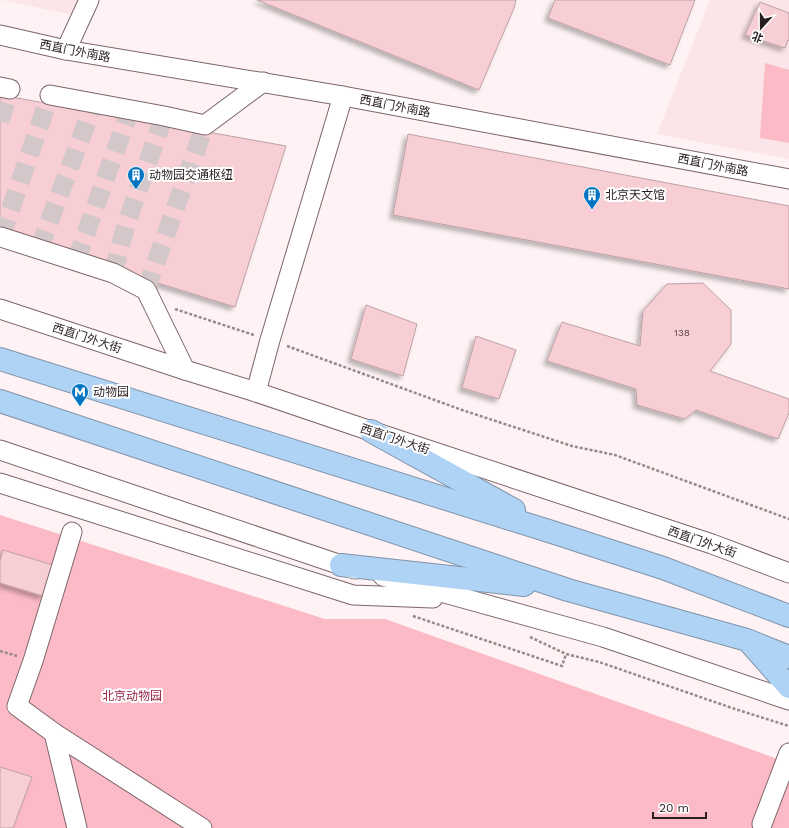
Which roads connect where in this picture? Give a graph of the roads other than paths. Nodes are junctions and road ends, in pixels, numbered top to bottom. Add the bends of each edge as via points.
1 (89, 0) edge
2 (0, 35) edge
3 (66, 50) junction
4 (263, 82) junction
5 (50, 95) dead end
6 (343, 96) junction
7 (789, 179) edge
8 (1, 237) dead end
9 (0, 309) edge
10 (0, 358) edge
11 (185, 370) junction
12 (256, 392) junction
13 (0, 401) edge
14 (371, 431) junction
15 (0, 450) edge
16 (0, 483) edge
17 (72, 532) dead end
18 (555, 532) junction
19 (341, 565) junction
20 (789, 573) edge
21 (568, 590) junction
22 (458, 597) junction
23 (789, 616) edge
24 (748, 640) junction
25 (789, 657) edge
26 (789, 687) edge
27 (789, 700) edge
28 (54, 733) junction
29 (789, 753) edge
30 (762, 824) dead end
31 (77, 828) edge
32 (202, 828) edge

1 - 3 street
2 - 3 street, 西直门外南路
3 - 4 street, 西直门外南路
4 - 5 street via 205,125
4 - 6 street, 西直门外南路
6 - 7 street, 西直门外南路
6 - 12 street
8 - 11 street via 113,273 146,290
9 - 11 street, 西直门外大街
10 - 18 highway
11 - 12 street, 西直门外大街
12 - 14 street, 西直门外大街
13 - 21 highway
14 - 18 highway
14 - 20 street, 西直门外大街 via 712,544
15 - 19 street
16 - 22 street via 353,595
17 - 28 street via 17,706
18 - 23 highway via 663,568
19 - 21 highway
19 - 22 street
21 - 24 highway
22 - 27 street via 603,637
24 - 25 highway
24 - 26 highway
28 - 31 street
28 - 32 street
29 - 30 street

